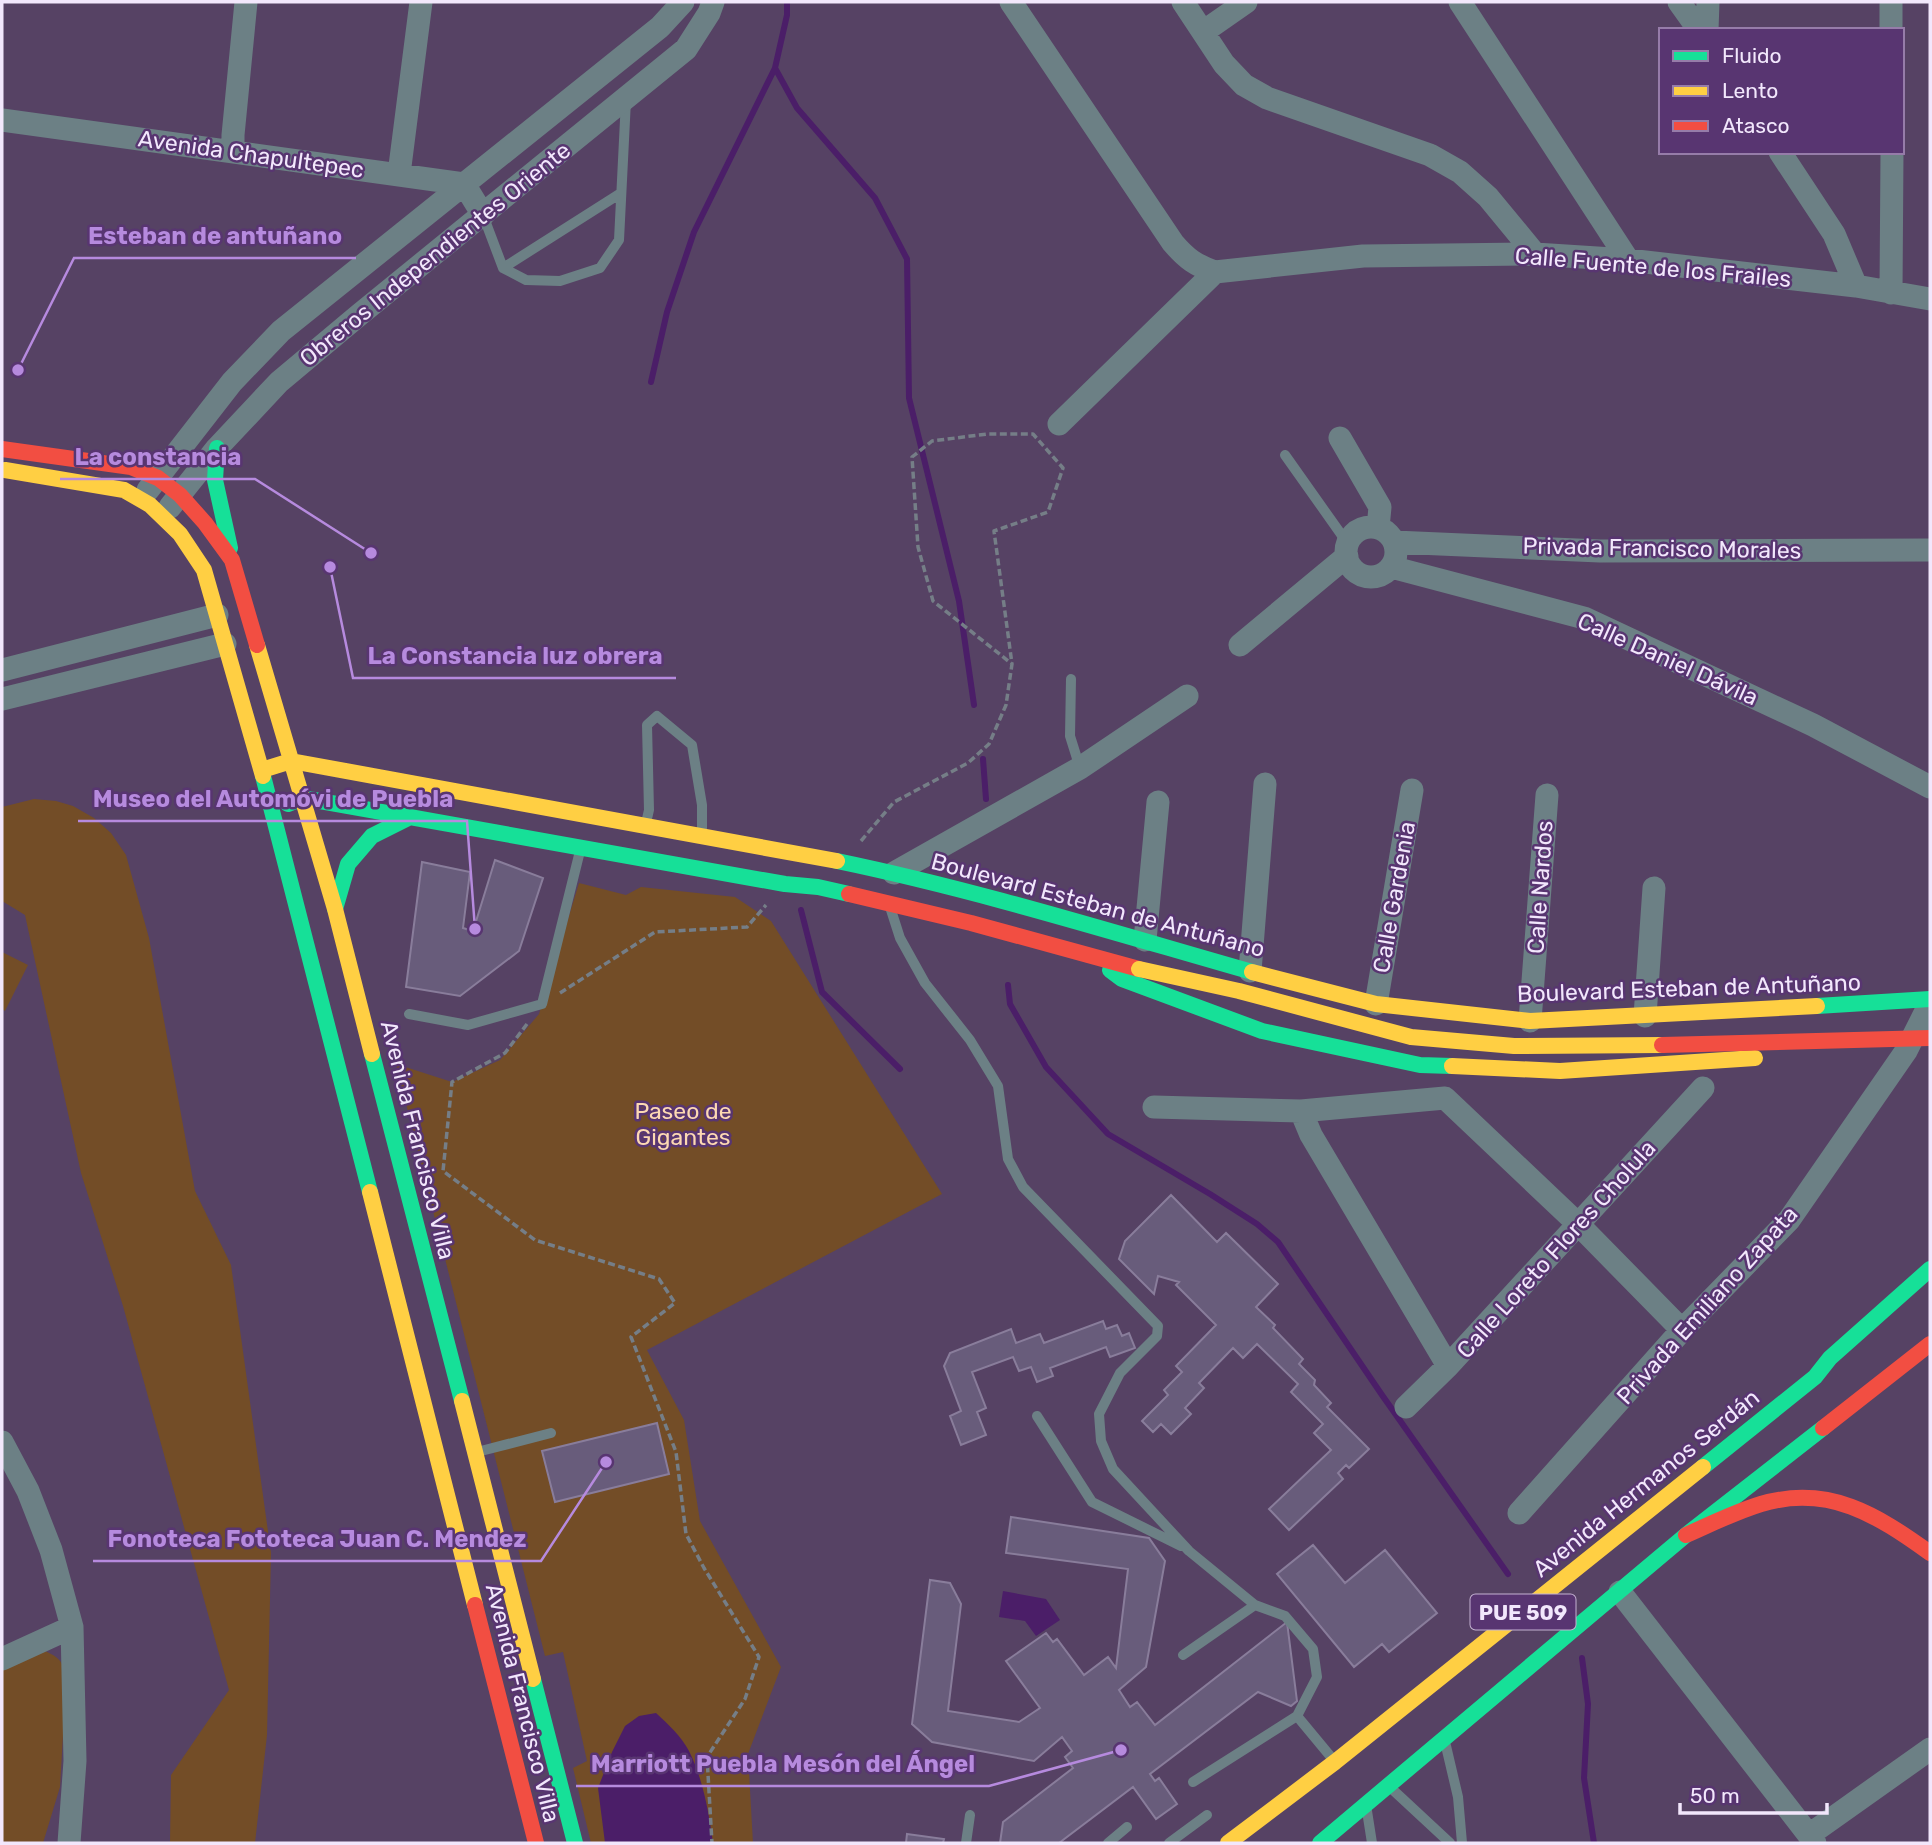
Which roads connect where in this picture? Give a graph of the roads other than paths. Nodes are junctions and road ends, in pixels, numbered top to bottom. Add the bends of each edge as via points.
1 (246, 2) edge
2 (421, 2) edge
3 (683, 2) edge
4 (713, 2) edge
5 (1011, 2) edge
6 (1183, 2) edge
7 (1246, 2) edge
8 (1460, 2) edge
9 (1679, 2) edge
10 (1708, 2) edge
11 (1891, 2) edge
12 (1698, 28) edge
13 (1707, 28) edge
14 (1891, 28) edge
15 (1203, 32) junction
16 (626, 97) junction
17 (2, 120) edge
18 (233, 152) junction
19 (1781, 154) edge
20 (1892, 154) edge
21 (399, 174) junction
22 (464, 184) junction
23 (621, 193) junction
24 (483, 215) junction
25 (1535, 254) junction
26 (1628, 260) junction
27 (503, 268) junction
28 (1215, 272) junction
29 (1856, 286) junction
30 (1891, 293) junction
31 (1930, 299) edge
32 (1059, 424) dead end
33 (1340, 438) dead end
34 (217, 447) junction
35 (2, 449) edge
36 (1285, 455) dead end
37 (2, 470) edge
38 (158, 478) junction
39 (180, 495) junction
40 (142, 498) junction
41 (163, 514) junction
42 (1386, 535) junction
43 (1347, 550) junction
44 (1930, 550) edge
45 (232, 560) junction
46 (1391, 567) junction
47 (217, 615) junction
48 (225, 644) junction
49 (1240, 645) dead end
50 (2, 670) edge
51 (1071, 679) dead end
52 (1187, 696) dead end
53 (2, 699) edge
54 (291, 761) junction
55 (1080, 768) junction
56 (262, 770) junction
57 (1265, 784) dead end
58 (1930, 787) edge
59 (1412, 790) dead end
60 (1547, 795) dead end
61 (303, 799) junction
62 (1158, 802) dead end
63 (272, 810) junction
64 (410, 817) junction
65 (646, 826) junction
66 (702, 836) junction
67 (582, 847) junction
68 (894, 873) junction
69 (1654, 888) dead end
70 (889, 904) junction
71 (335, 909) junction
72 (1145, 940) junction
73 (1088, 955) junction
74 (1250, 971) junction
75 (1930, 1001) edge
76 (1376, 1004) junction
77 (409, 1014) dead end
78 (1645, 1016) junction
79 (1530, 1021) junction
80 (1930, 1038) edge
81 (1930, 1050) edge
82 (1906, 1051) junction
83 (1703, 1088) dead end
84 (1154, 1107) dead end
85 (1301, 1111) junction
86 (1578, 1224) junction
87 (1930, 1269) edge
88 (1920, 1298) dead end
89 (1682, 1330) junction
90 (1930, 1344) edge
91 (1448, 1366) junction
92 (1815, 1377) junction
93 (1406, 1407) dead end
94 (1037, 1416) dead end
95 (551, 1433) dead end
96 (2, 1443) edge
97 (474, 1452) junction
98 (1519, 1513) dead end
99 (1686, 1535) junction
100 (1189, 1551) junction
101 (1930, 1553) edge
102 (1620, 1592) junction
103 (1255, 1605) junction
104 (72, 1627) junction
105 (1184, 1655) dead end
106 (2, 1659) edge
107 (1297, 1716) junction
108 (1444, 1738) junction
109 (1930, 1749) edge
110 (1340, 1768) junction
111 (1193, 1782) dead end
112 (1388, 1785) junction
113 (1366, 1805) junction
114 (1339, 1807) dead end
115 (970, 1815) dead end
116 (1207, 1815) dead end
117 (1127, 1827) dead end
118 (1812, 1839) edge
119 (67, 1840) edge
120 (536, 1843) edge
121 (575, 1843) edge
122 (966, 1843) edge
123 (1108, 1843) edge
124 (1169, 1843) edge
125 (1228, 1843) edge
126 (1318, 1843) edge
127 (1372, 1843) edge
128 (1450, 1843) edge
129 (1462, 1843) edge

1 - 18 street
2 - 21 street
3 - 22 street, Obreros Independientes Oriente via 660,27
4 - 16 street, Obreros Independientes Oriente via 686,49
5 - 28 street via 1173,243 1187,259
6 - 15 street
7 - 15 street
8 - 26 street
9 - 12 street
10 - 13 street
11 - 14 street
15 - 25 street via 1234,75 1267,98 1430,156 1460,172 1488,197
16 - 23 lane
16 - 24 street, Obreros Independientes Oriente
17 - 18 street, Avenida Chapultepec
18 - 21 street, Avenida Chapultepec
19 - 29 street via 1834,234
20 - 30 street
21 - 22 street, Avenida Chapultepec
22 - 24 street
22 - 38 street, Obreros Independientes Oriente via 281,331 232,382
23 - 27 lane
23 - 27 lane via 619,240 600,268 561,281 526,280
24 - 27 lane
24 - 34 street, Obreros Independientes Oriente via 279,382
25 - 26 street, Calle Fuente de los Frailes
25 - 28 street, Calle Fuente de los Frailes via 1363,256
26 - 29 street, Calle Fuente de los Frailes
28 - 32 street
29 - 30 street, Calle Fuente de los Frailes
30 - 31 street, Calle Fuente de los Frailes
33 - 42 street via 1380,507
34 - 39 street, Obreros Independientes Oriente
34 - 45 main road via 215,480
35 - 38 main road via 131,467
36 - 43 lane
37 - 40 main road via 124,490
38 - 39 main road, Avenida Francisco Villa
38 - 40 street, Obreros Independientes Oriente
39 - 41 street, Obreros Independientes Oriente
39 - 45 main road, Avenida Francisco Villa
40 - 41 main road, Avenida Francisco Villa
41 - 47 main road, Avenida Francisco Villa via 187,540 204,570
42 - 43 street via 1365,528 1354,533
42 - 44 street, Privada Francisco Morales via 1600,551
42 - 46 street via 1396,550
43 - 46 street via 1350,565 1366,576 1375,577
43 - 49 street
45 - 54 main road, Avenida Francisco Villa
46 - 58 street, Calle Daniel Dávila via 1584,618
47 - 48 main road, Avenida Francisco Villa
47 - 50 street
48 - 53 street
48 - 56 main road, Avenida Francisco Villa
51 - 55 lane via 1070,736
52 - 55 street
54 - 56 main road, Boulevard Esteban de Antuñano
54 - 61 main road, Avenida Francisco Villa
54 - 65 main road, Boulevard Esteban de Antuñano
55 - 68 street
56 - 63 main road, Avenida Francisco Villa
57 - 74 street
59 - 76 street, Calle Gardenia
60 - 79 street, Calle Nardos
61 - 63 main road, Boulevard Esteban de Antuñano
61 - 64 main road, Boulevard Esteban de Antuñano
61 - 71 main road, Avenida Francisco Villa
62 - 72 street
63 - 120 main road, Avenida Francisco Villa
64 - 67 main road, Boulevard Esteban de Antuñano
64 - 71 main road via 372,836 348,864
65 - 66 main road, Boulevard Esteban de Antuñano
65 - 66 lane via 647,724 657,716 692,745
66 - 68 main road, Boulevard Esteban de Antuñano
67 - 70 main road, Boulevard Esteban de Antuñano via 818,887
67 - 77 lane via 542,1004 468,1026
68 - 72 main road, Boulevard Esteban de Antuñano
69 - 78 street
70 - 73 main road, Boulevard Esteban de Antuñano
70 - 100 lane via 900,939 925,983 970,1040 998,1086 1008,1159 1023,1187 1158,1326 1157,1336 1120,1373 1100,1413 1101,1441 1113,1469
71 - 97 main road, Avenida Francisco Villa
72 - 74 main road, Boulevard Esteban de Antuñano
73 - 80 main road, Boulevard Esteban de Antuñano, bridge via 1411,1037 1514,1046
73 - 82 main road via 1122,979 1262,1031 1420,1065 1560,1071
74 - 76 main road, Boulevard Esteban de Antuñano
75 - 78 main road, Boulevard Esteban de Antuñano
75 - 82 street, Privada Emiliano Zapata
76 - 79 main road, Boulevard Esteban de Antuñano
78 - 79 main road, Boulevard Esteban de Antuñano
81 - 82 main road
82 - 89 street, Privada Emiliano Zapata via 1789,1220
83 - 86 street, Calle Loreto Flores Cholula
84 - 85 street
85 - 86 street via 1445,1098
85 - 91 street
86 - 89 street
86 - 91 street, Calle Loreto Flores Cholula
87 - 92 main road via 1830,1358
88 - 92 main road, Avenida Hermanos Serdán / PUE 509
89 - 98 street, Privada Emiliano Zapata
90 - 99 main road, PUE 509
91 - 93 street, Calle Loreto Flores Cholula
92 - 110 main road, Avenida Hermanos Serdán / PUE 509
94 - 100 lane via 1092,1502
95 - 97 lane
96 - 104 street via 28,1491 51,1550
97 - 121 main road, Avenida Francisco Villa
99 - 101 main road via 1774,1501 1818,1498 1848,1504 1881,1519
99 - 102 main road, PUE 509
100 - 103 lane
102 - 108 main road, PUE 509
102 - 118 street
103 - 105 lane
103 - 107 lane via 1285,1616 1313,1649 1317,1677
104 - 106 street
104 - 119 street via 75,1761
107 - 110 lane
107 - 111 lane
108 - 112 main road, PUE 509
108 - 129 lane via 1458,1797
109 - 118 street
110 - 125 main road, Avenida Hermanos Serdán / PUE 509
112 - 113 main road, PUE 509
112 - 128 lane
113 - 126 main road, PUE 509
113 - 127 lane
114 - 126 main road
115 - 122 lane
116 - 124 lane
117 - 123 lane

